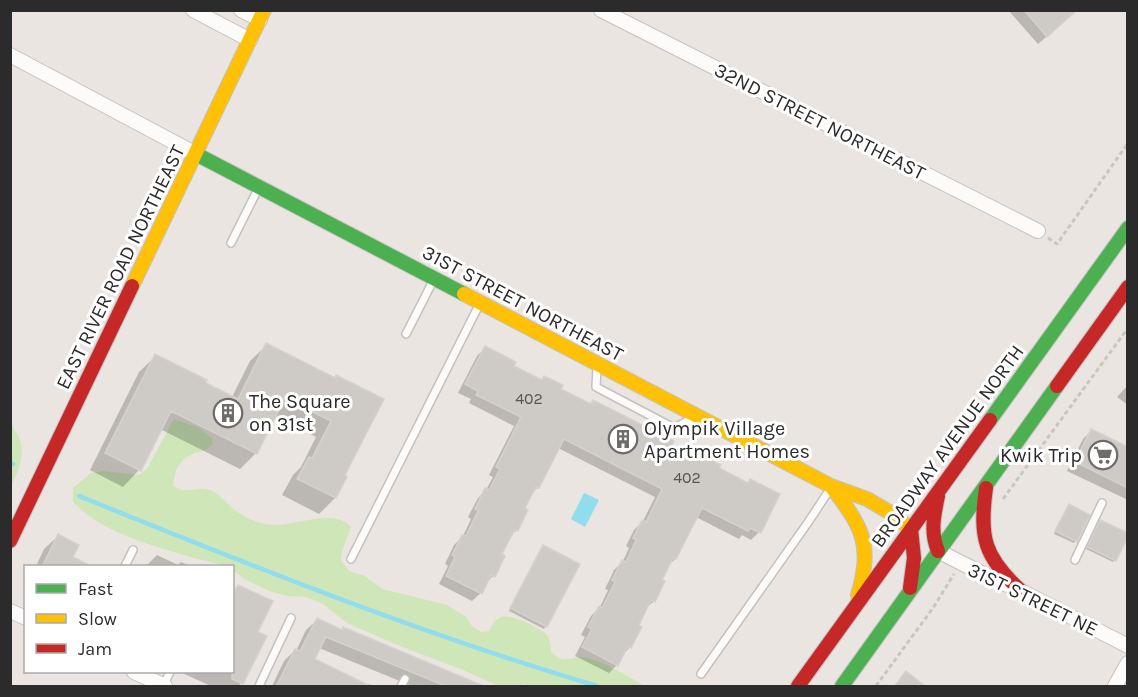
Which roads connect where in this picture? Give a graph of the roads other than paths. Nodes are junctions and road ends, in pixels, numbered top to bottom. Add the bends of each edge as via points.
1 (193, 10) edge
2 (241, 10) edge
3 (601, 10) edge
4 (262, 15) edge
5 (250, 40) junction
6 (10, 55) edge
7 (196, 154) junction
8 (259, 187) junction
9 (1128, 228) edge
10 (1038, 231) dead end
11 (231, 243) dead end
12 (434, 278) junction
13 (1128, 287) edge
14 (480, 303) junction
15 (406, 334) dead end
16 (597, 364) junction
17 (697, 416) junction
18 (987, 484) junction
19 (831, 486) junction
20 (940, 489) junction
21 (1102, 503) dead end
22 (911, 529) junction
23 (10, 541) edge
24 (133, 550) dead end
25 (938, 551) junction
26 (351, 559) dead end
27 (1075, 560) dead end
28 (126, 565) edge
29 (1021, 591) junction
30 (908, 594) junction
31 (854, 607) junction
32 (10, 611) edge
33 (24, 617) edge
34 (291, 618) dead end
35 (1128, 646) edge
36 (1128, 663) edge
37 (136, 673) edge
38 (701, 674) dead end
39 (405, 679) dead end
40 (164, 686) edge
41 (259, 687) edge
42 (401, 687) edge
43 (798, 687) edge
44 (842, 687) edge
45 (1115, 687) edge

1 - 5 street
2 - 4 street
3 - 10 street, 32ND STREET NORTHEAST
4 - 5 main road, EAST RIVER ROAD NORTHEAST
5 - 7 main road, EAST RIVER ROAD NORTHEAST
6 - 7 street
7 - 8 main road, 31ST STREET NORTHEAST
7 - 23 main road, EAST RIVER ROAD NORTHEAST
8 - 11 lane
8 - 12 main road, 31ST STREET NORTHEAST
9 - 20 main road, BROADWAY AVENUE NORTH
12 - 14 main road, 31ST STREET NORTHEAST
12 - 15 lane
13 - 18 main road
14 - 16 main road, 31ST STREET NORTHEAST
14 - 26 lane
16 - 17 main road, 31ST STREET NORTHEAST
16 - 17 lane via 597,387 606,393 675,428
17 - 19 main road, 31ST STREET NORTHEAST
18 - 25 main road
18 - 29 main road via 983,517 987,548 999,570
19 - 22 main road, 31ST STREET NORTHEAST via 867,499
19 - 31 main road via 860,529 865,547 865,571
19 - 38 lane
20 - 22 main road, BROADWAY AVENUE NORTH
20 - 25 main road via 933,527
21 - 27 lane
22 - 30 main road via 915,554
22 - 31 main road, BROADWAY AVENUE NORTH
24 - 28 lane
25 - 29 street, 31ST STREET NE
25 - 30 main road
29 - 35 street, 31ST STREET NE
30 - 44 main road
31 - 43 main road, BROADWAY AVENUE NORTH
32 - 33 street
34 - 41 lane
36 - 45 street
37 - 40 street
39 - 42 lane

